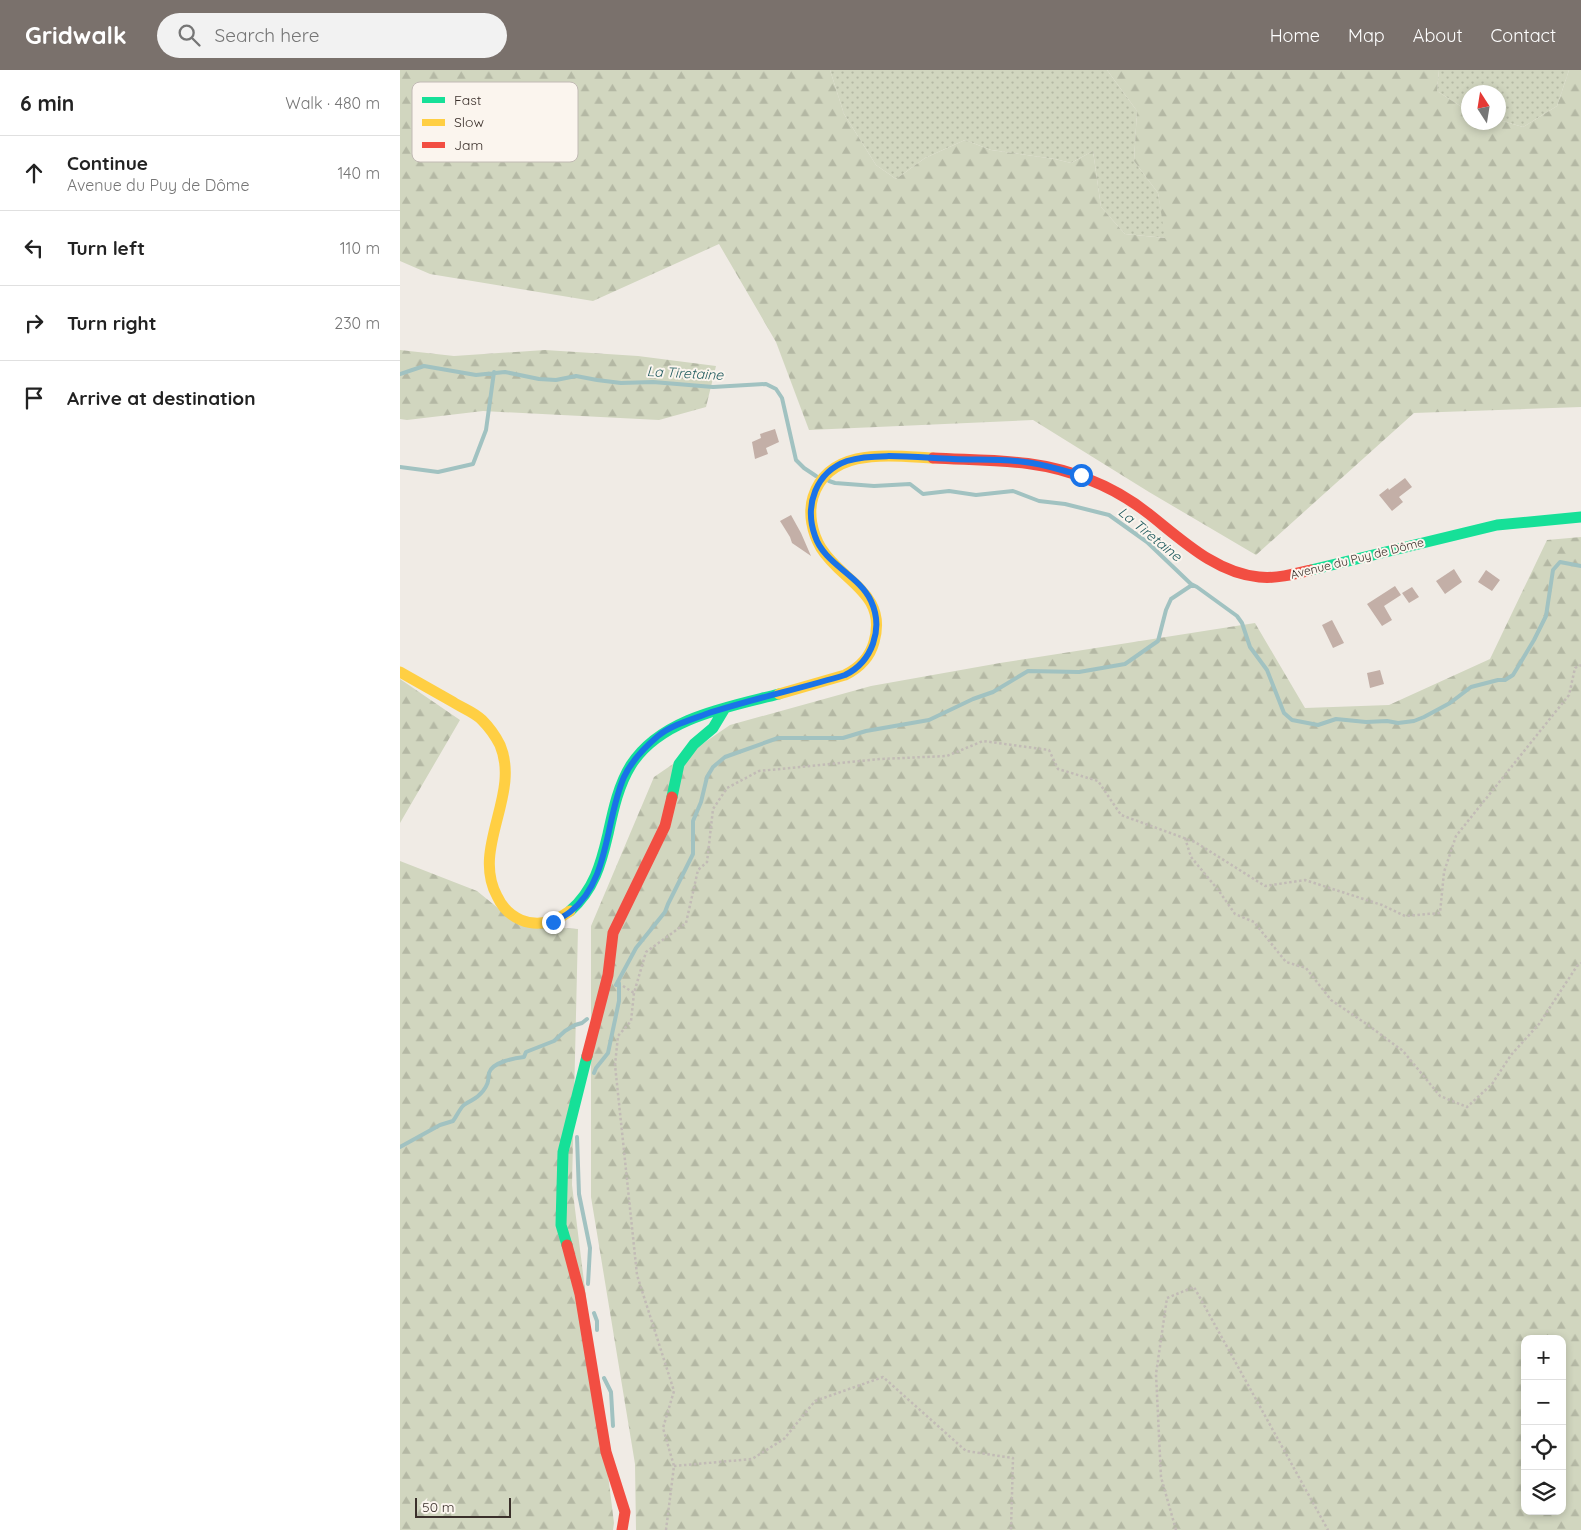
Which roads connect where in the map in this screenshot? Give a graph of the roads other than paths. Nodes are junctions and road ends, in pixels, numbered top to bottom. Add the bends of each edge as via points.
1 (1581, 517) edge
2 (400, 672) edge
3 (725, 708) junction
4 (622, 1530) edge

1 - 3 main road, Avenue du Puy de Dôme via 1497,525 1290,575 1258,577 1231,571 1206,558 1114,491 1081,475 1026,462 894,457 848,461 827,472 819,484 811,500 811,518 815,537 827,555 871,601 877,622 876,638 868,656 855,670 845,675
2 - 3 main road via 482,720 496,737 506,773 504,800 490,847 491,884 502,906 515,918 532,924 553,922 570,912 586,894 598,872 616,798 625,775 641,752 677,724
3 - 4 main road via 712,728 679,764 665,826 613,932 608,975 563,1152 561,1225 580,1294 606,1452 625,1512

